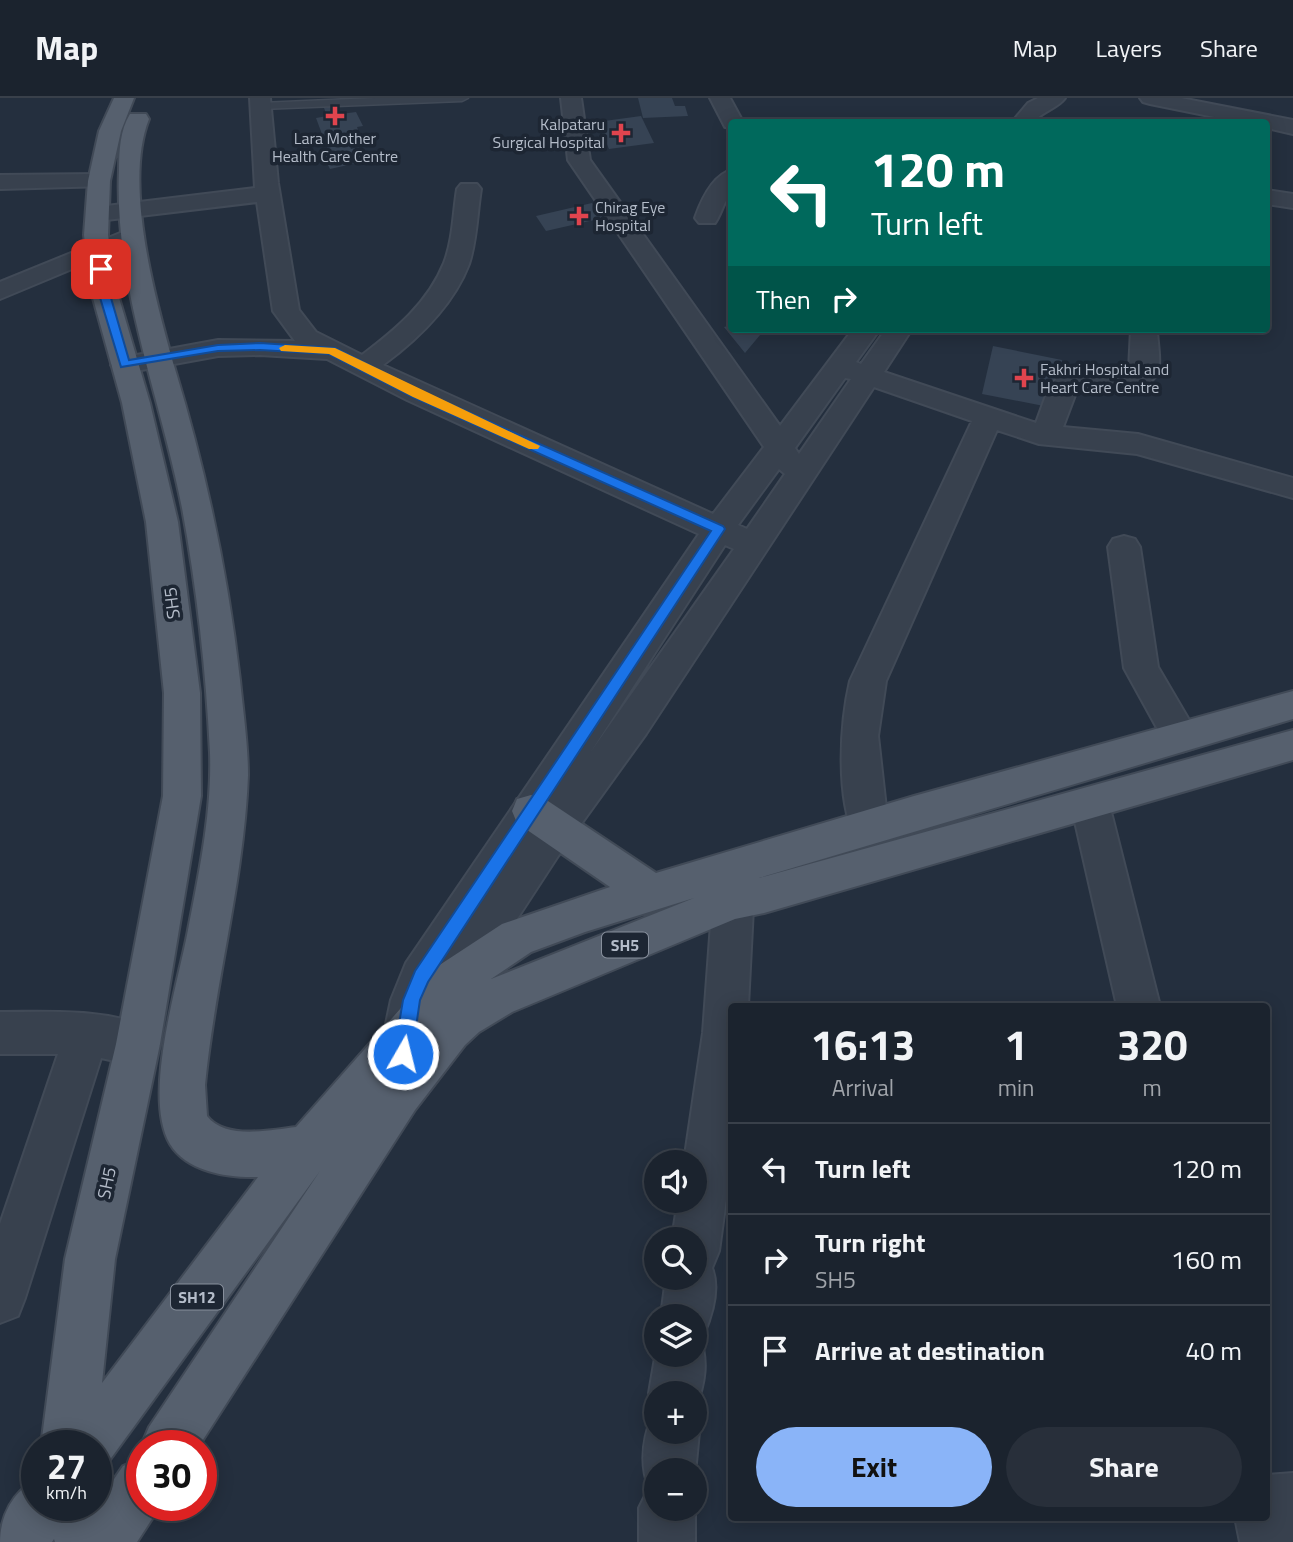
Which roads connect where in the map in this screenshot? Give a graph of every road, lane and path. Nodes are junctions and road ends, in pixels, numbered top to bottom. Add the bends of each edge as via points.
1 (124, 98) edge
2 (148, 98) edge
3 (462, 98) edge
4 (571, 98) edge
5 (720, 98) edge
6 (1054, 98) edge
7 (1148, 98) edge
8 (260, 102) edge
9 (731, 119) edge
10 (1025, 119) edge
11 (1046, 119) edge
12 (1145, 119) edge
13 (1250, 119) edge
14 (1270, 123) edge
15 (1293, 128) edge
16 (0, 182) edge
17 (728, 182) edge
18 (469, 189) dead end
19 (268, 194) junction
20 (1270, 197) edge
21 (1293, 201) edge
22 (111, 218) junction
23 (708, 218) dead end
24 (0, 291) edge
25 (866, 333) edge
26 (895, 333) edge
27 (1144, 333) edge
28 (331, 351) junction
29 (141, 361) junction
30 (363, 367) junction
31 (854, 371) junction
32 (988, 417) junction
33 (1046, 435) junction
34 (778, 447) junction
35 (800, 478) junction
36 (1293, 488) edge
37 (719, 529) junction
38 (755, 545) junction
39 (1124, 547) dead end
40 (1293, 705) edge
41 (1181, 737) junction
42 (1293, 745) edge
43 (1090, 804) junction
44 (545, 818) junction
45 (869, 826) junction
46 (734, 884) junction
47 (652, 893) junction
48 (453, 980) junction
49 (1138, 1003) edge
50 (450, 1030) junction
51 (0, 1032) edge
52 (87, 1033) junction
53 (405, 1035) junction
54 (138, 1044) junction
55 (399, 1094) junction
56 (365, 1145) junction
57 (307, 1149) junction
58 (698, 1227) edge
59 (0, 1297) edge
60 (70, 1430) edge
61 (99, 1430) edge
62 (178, 1430) edge
63 (1293, 1501) edge
64 (1270, 1503) edge
65 (126, 1510) edge
66 (77, 1521) edge
67 (667, 1521) edge
68 (1264, 1521) edge
69 (83, 1542) edge
70 (105, 1542) edge
71 (667, 1542) edge
72 (1268, 1542) edge

1 - 22 main road, SH5 / SH5 via 110,131
2 - 22 main road, SH5 via 133,131 127,200
3 - 8 lane
4 - 34 street via 579,160
5 - 9 street
6 - 10 street via 1035,107
6 - 11 street
7 - 12 street
7 - 13 street
8 - 19 street
14 - 15 street
16 - 22 street
17 - 23 street via 714,198
18 - 30 street via 457,261 448,281 422,320
19 - 22 street
19 - 28 street via 286,311 307,338
20 - 21 street
22 - 24 street
22 - 29 main road, SH5 / SH5 via 104,291
25 - 31 street
26 - 31 street
27 - 33 street via 1140,378 1070,382 1063,387
28 - 29 street via 242,347
28 - 30 street
29 - 54 main road, SH5 / SH5 via 182,693 182,796
29 - 57 main road, SH5 via 183,447 207,559 229,772 180,1113 199,1144 218,1151
30 - 37 street
31 - 32 street
31 - 34 street
31 - 35 street
32 - 33 street
32 - 45 street via 868,681 859,711
33 - 36 street via 1138,444
34 - 35 street
34 - 37 street
35 - 38 street
37 - 38 street
37 - 44 street
38 - 44 street via 633,724
39 - 41 street via 1141,668
40 - 41 main road, SH5
41 - 45 main road, SH5
42 - 43 main road, SH5
43 - 46 main road, SH5 via 777,892
43 - 49 street
44 - 47 main road
44 - 48 street
44 - 53 street via 421,977
45 - 46 main road, SH5
46 - 47 main road, SH5
46 - 50 main road, SH5 via 497,996
46 - 58 street via 725,1032
47 - 48 main road, SH5 via 517,938
48 - 50 street
48 - 53 main road, SH5
50 - 55 main road, SH5
51 - 52 street
52 - 54 street
52 - 59 street
53 - 55 street
53 - 57 main road, SH5
54 - 60 main road, SH5 / SH5 via 90,1259
55 - 56 main road, SH5
56 - 57 main road, SH5
56 - 62 main road, SH5
57 - 61 main road, SH12
63 - 64 street
65 - 70 main road
66 - 69 main road
67 - 71 street
68 - 72 street

